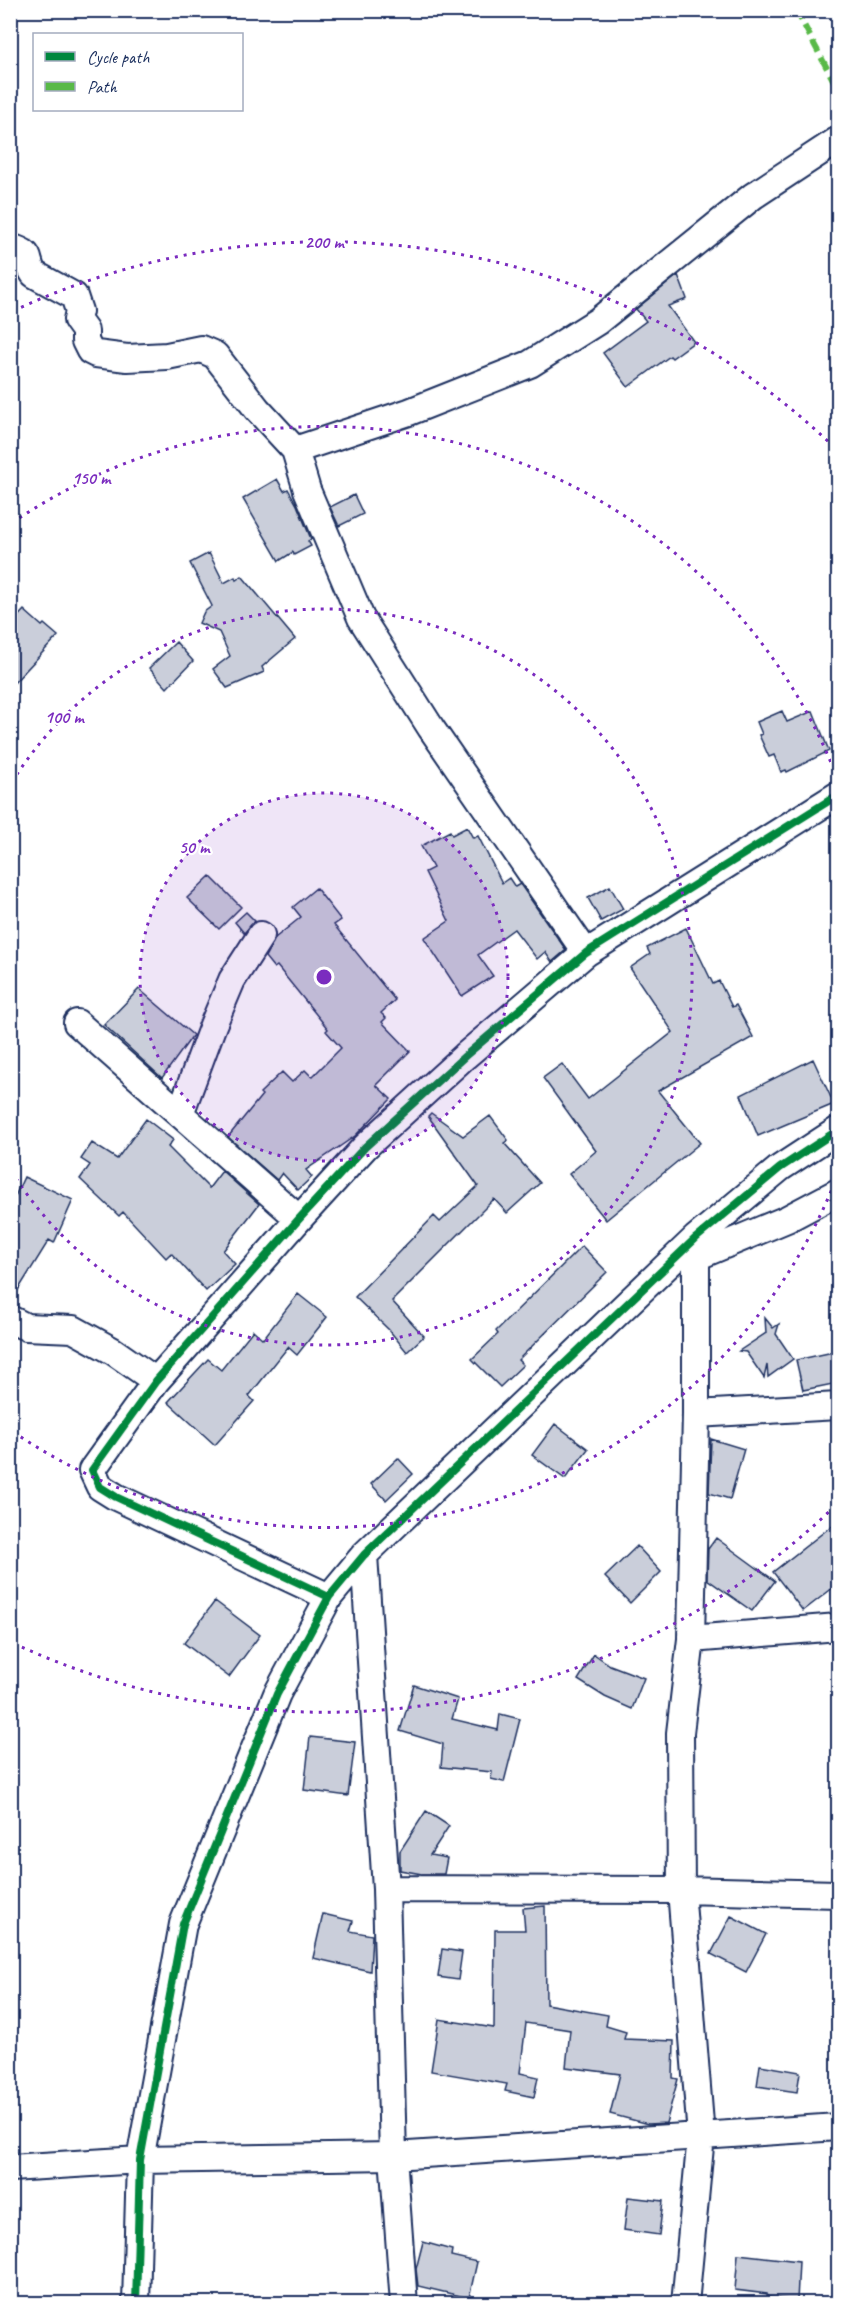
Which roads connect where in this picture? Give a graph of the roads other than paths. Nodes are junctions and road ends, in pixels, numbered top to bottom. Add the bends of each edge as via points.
1 (838, 140) edge
2 (10, 248) edge
3 (295, 450) junction
4 (838, 795) edge
5 (261, 935) dead end
6 (586, 953) junction
7 (77, 1023) dead end
8 (180, 1114) junction
9 (838, 1130) edge
10 (838, 1192) edge
11 (299, 1219) junction
12 (696, 1248) junction
13 (10, 1319) edge
14 (156, 1381) junction
15 (838, 1406) edge
16 (696, 1414) junction
17 (364, 1555) junction
18 (329, 1597) junction
19 (838, 1627) edge
20 (691, 1639) junction
21 (386, 1889) junction
22 (681, 1890) junction
23 (838, 1894) edge
24 (838, 2127) edge
25 (701, 2136) junction
26 (393, 2156) junction
27 (140, 2160) junction
28 (10, 2168) edge
29 (136, 2304) edge
30 (404, 2304) edge
31 (685, 2304) edge

1 - 3 street via 753,196 598,321 530,364 409,412
2 - 3 street via 24,251 34,274 74,296 79,310 77,320 85,331 90,351 126,358 201,349 215,355
3 - 6 street via 307,490 361,618
4 - 6 street
5 - 8 street via 232,981
6 - 11 street via 365,1147
7 - 8 street
8 - 11 street
9 - 12 street via 780,1168
10 - 12 street via 787,1219
11 - 14 street
12 - 16 street
12 - 17 street
13 - 14 street via 26,1328 73,1329
14 - 18 street via 92,1470 100,1487
15 - 16 street
16 - 20 street
17 - 18 street
17 - 21 street
18 - 27 street via 277,1694 183,1924
19 - 20 street
20 - 22 street via 680,1733
21 - 22 street
21 - 26 street
22 - 23 street
22 - 25 street
24 - 25 street
25 - 26 street
25 - 31 street
26 - 27 street
26 - 30 street
27 - 28 street
27 - 29 street

